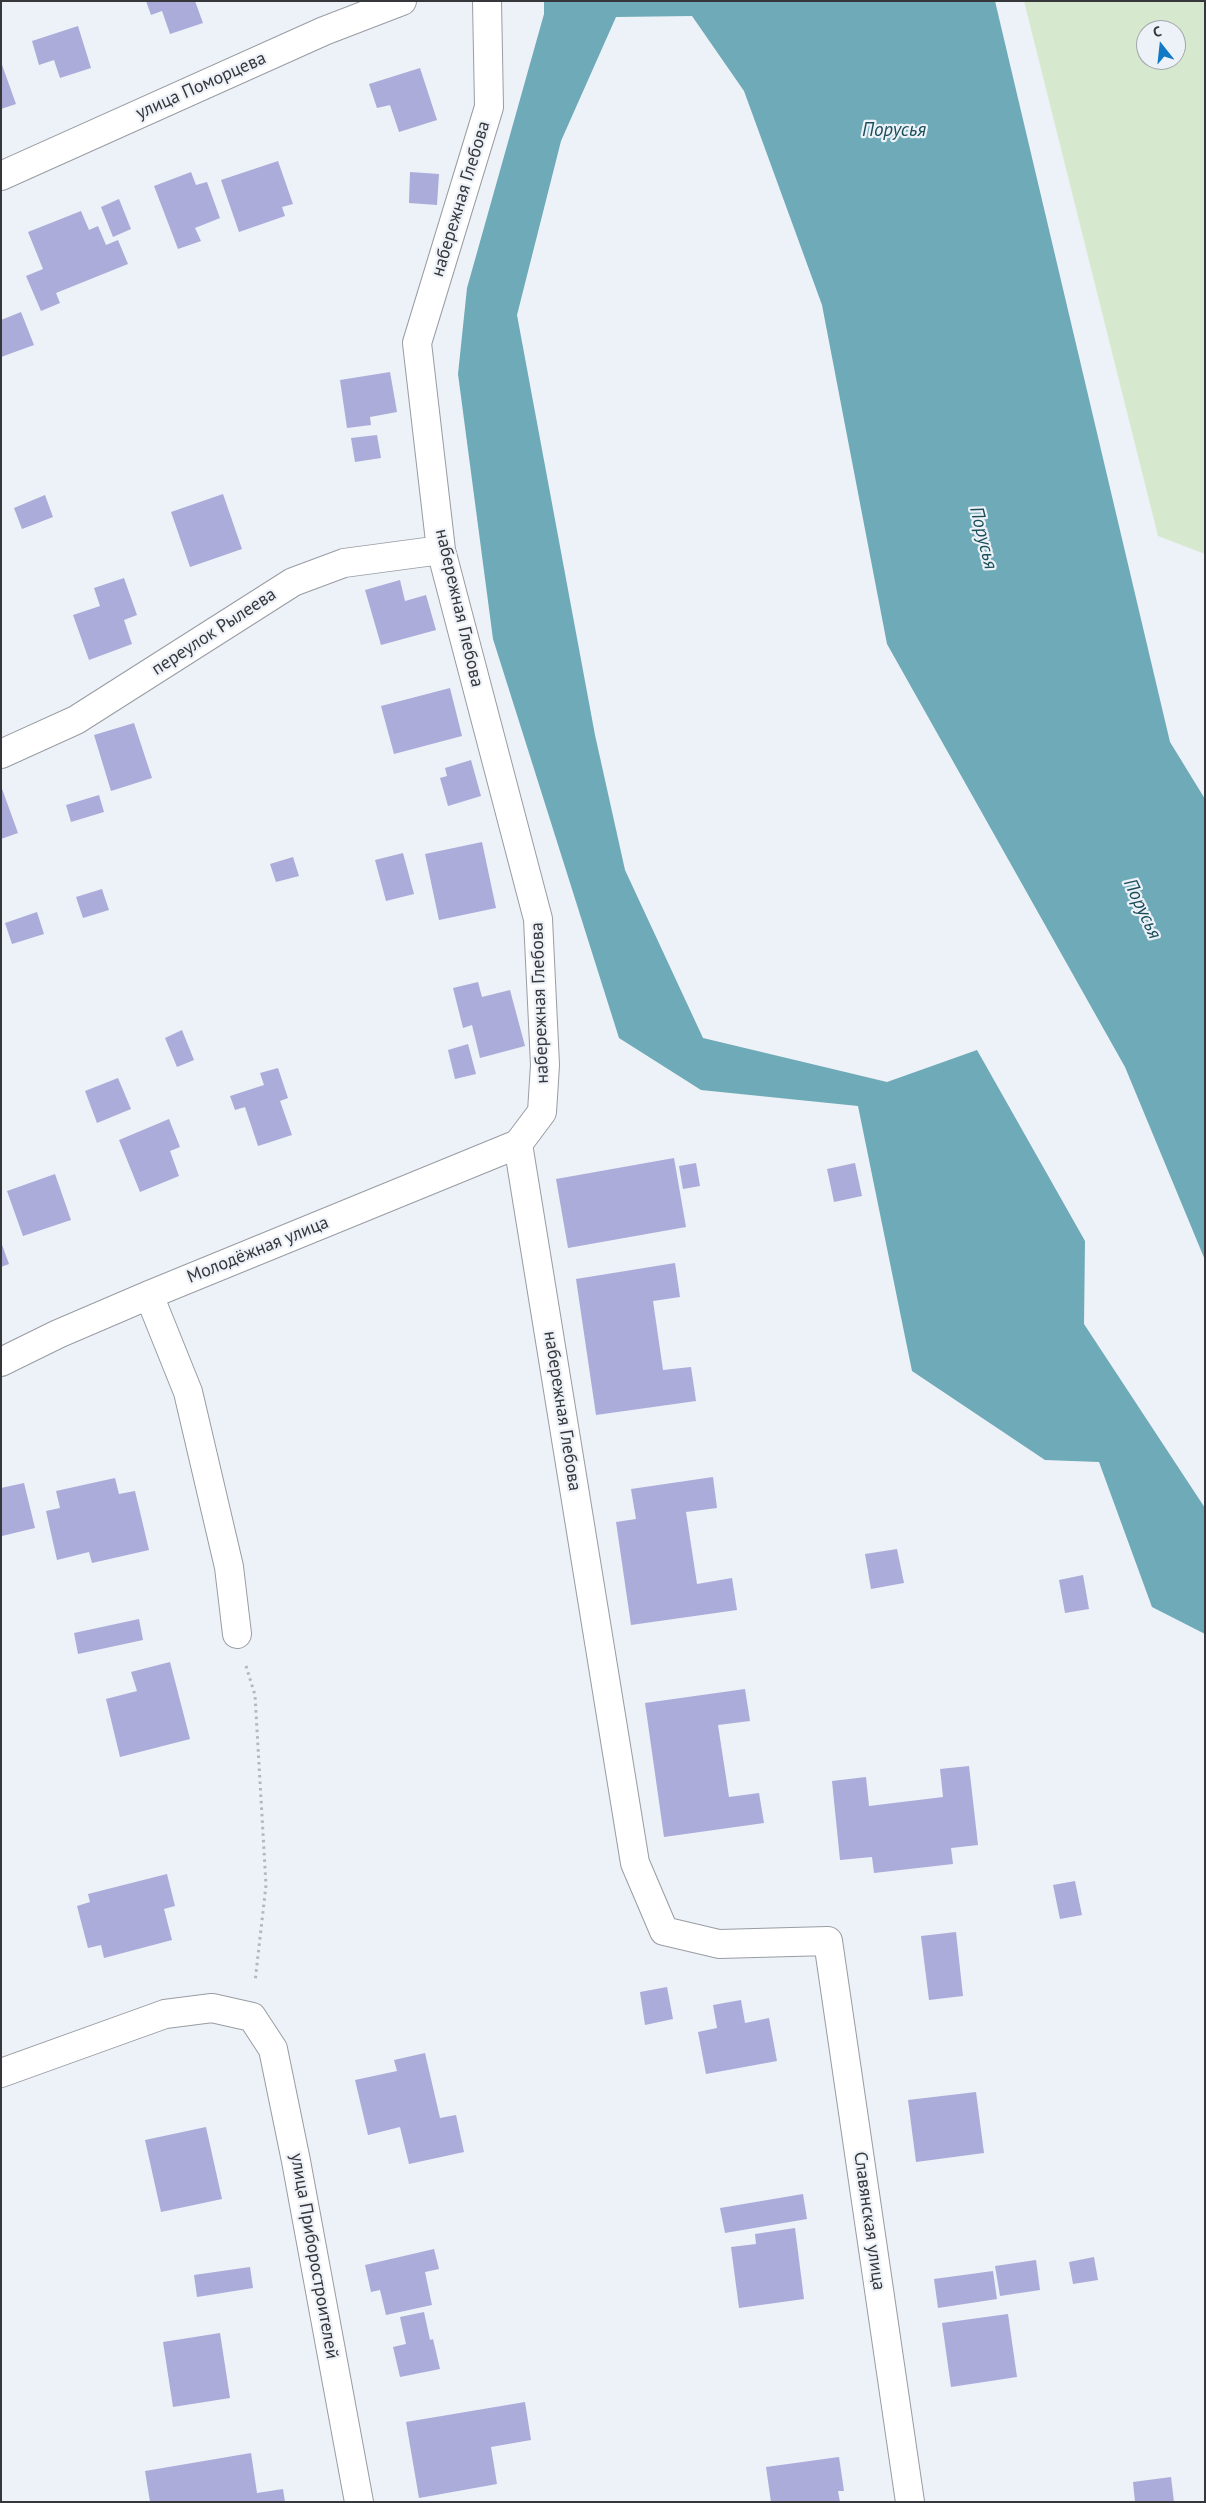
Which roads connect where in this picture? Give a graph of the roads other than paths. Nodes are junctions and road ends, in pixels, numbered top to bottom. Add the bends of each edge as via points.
1 (402, 1) edge
2 (487, 1) edge
3 (1, 176) edge
4 (441, 550) junction
5 (1, 754) edge
6 (518, 1144) junction
7 (148, 1295) junction
8 (1, 1362) edge
9 (237, 1634) road end
10 (828, 1941) joint
11 (1, 2073) edge
12 (359, 2502) edge
13 (910, 2502) edge

1 - 3 street, улица Поморцева via 324,31
2 - 4 street, набережная Глебова via 489,107 417,343
4 - 5 street, переулок Рылеева via 344,563 293,582 76,720
4 - 6 street, набережная Глебова via 538,919 545,1065 542,1112
6 - 7 street, Молодёжная улица
6 - 10 street, набережная Глебова via 636,1863 664,1931 719,1944
7 - 8 street, Молодёжная улица
7 - 9 street via 188,1392 229,1567
10 - 13 street, Славянская улица
11 - 12 street, улица Приборостроителей via 165,2014 212,2008 252,2017 273,2049

